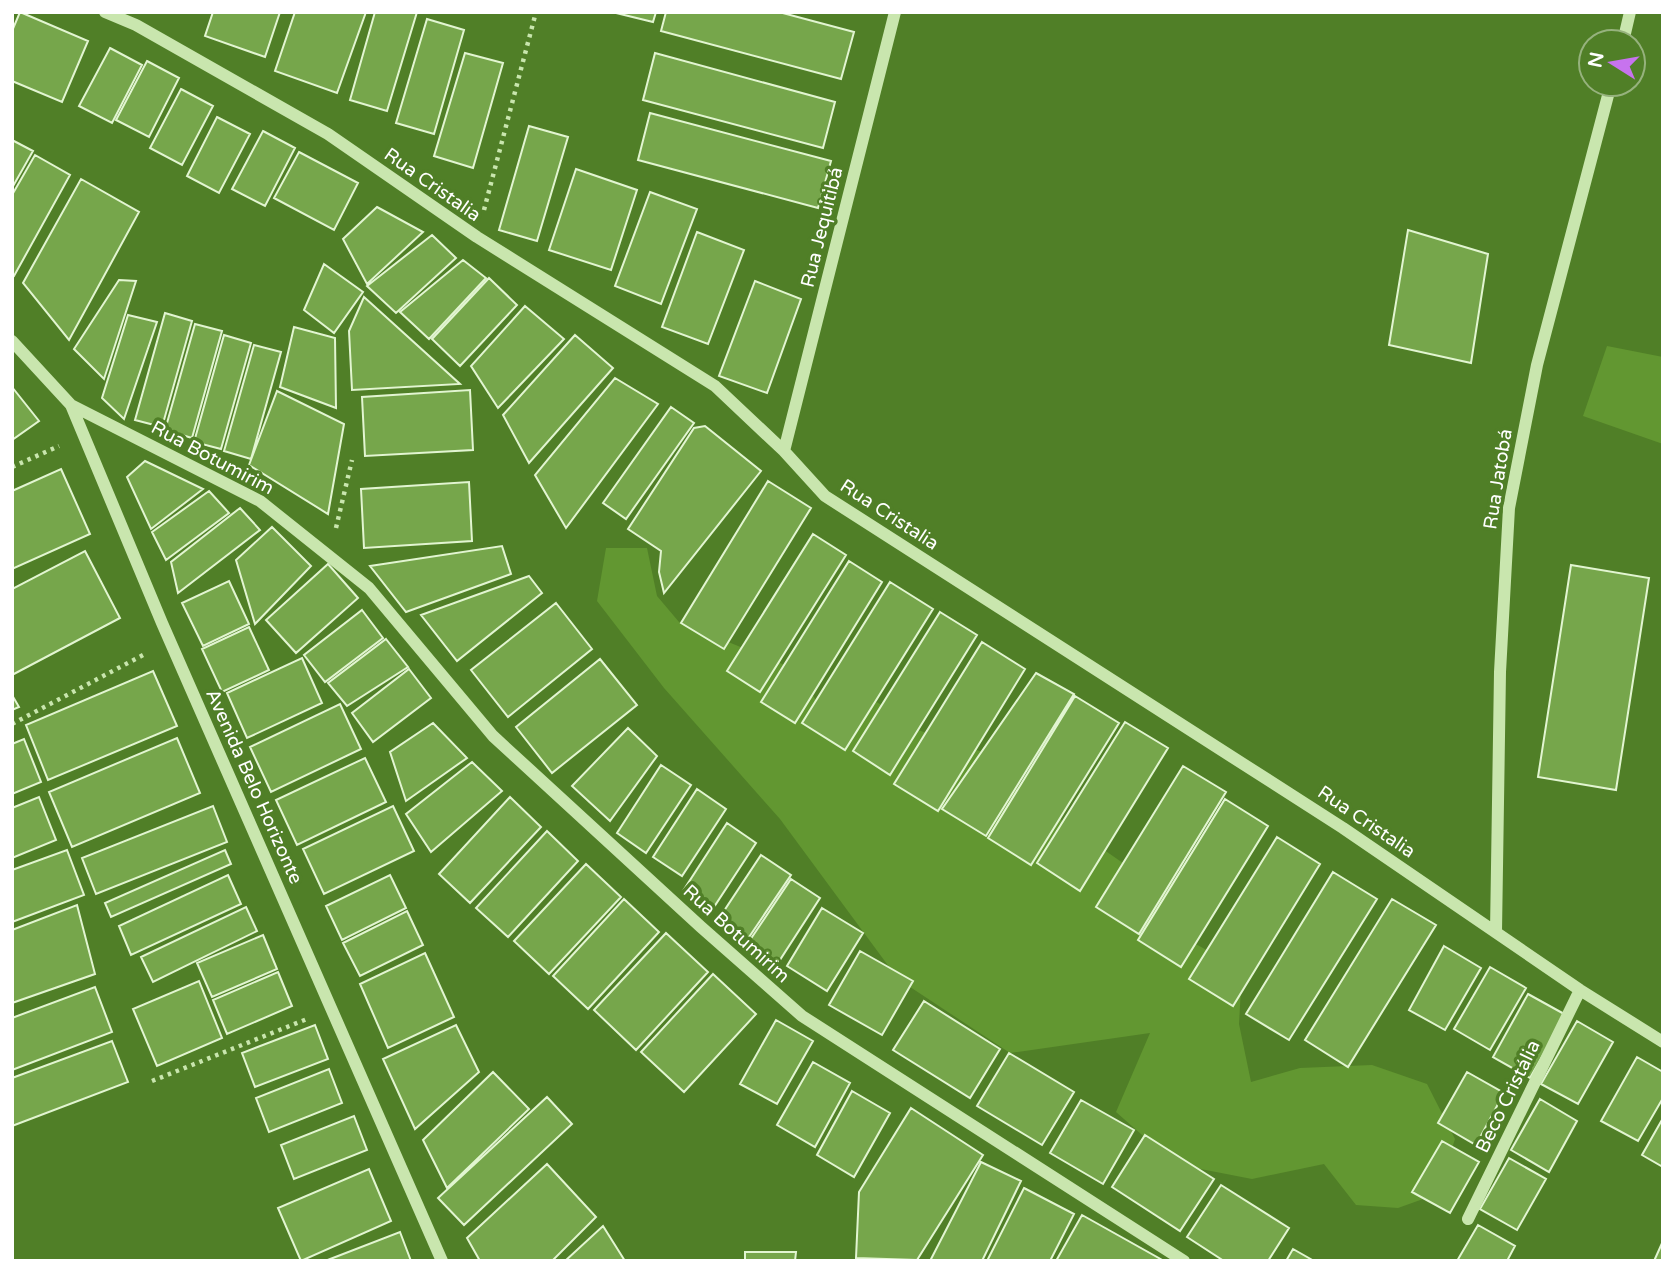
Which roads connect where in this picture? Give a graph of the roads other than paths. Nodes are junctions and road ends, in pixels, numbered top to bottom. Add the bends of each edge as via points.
1 (105, 12) edge
2 (895, 12) edge
3 (1607, 98) edge
4 (12, 341) edge
5 (71, 405) junction
6 (784, 451) junction
7 (1496, 932) junction
8 (1580, 990) junction
9 (1663, 1042) edge
10 (1468, 1219) dead end
11 (442, 1261) edge
12 (1184, 1261) edge

1 - 6 street, Rua Cristalia via 328,134 477,237 715,386
2 - 6 street, Rua Jequitibá
3 - 7 street, Rua Jatobá via 1537,365 1509,508 1500,672
4 - 5 street, Avenida Belo Horizonte
5 - 11 street, Avenida Belo Horizonte
5 - 12 street, Rua Botumirim via 260,501 369,588 493,736 802,1016
6 - 7 street, Rua Cristalia via 825,496 1343,828
7 - 8 street, Rua Cristalia
8 - 9 street, Rua Cristalia
8 - 10 street, Beco Cristália

